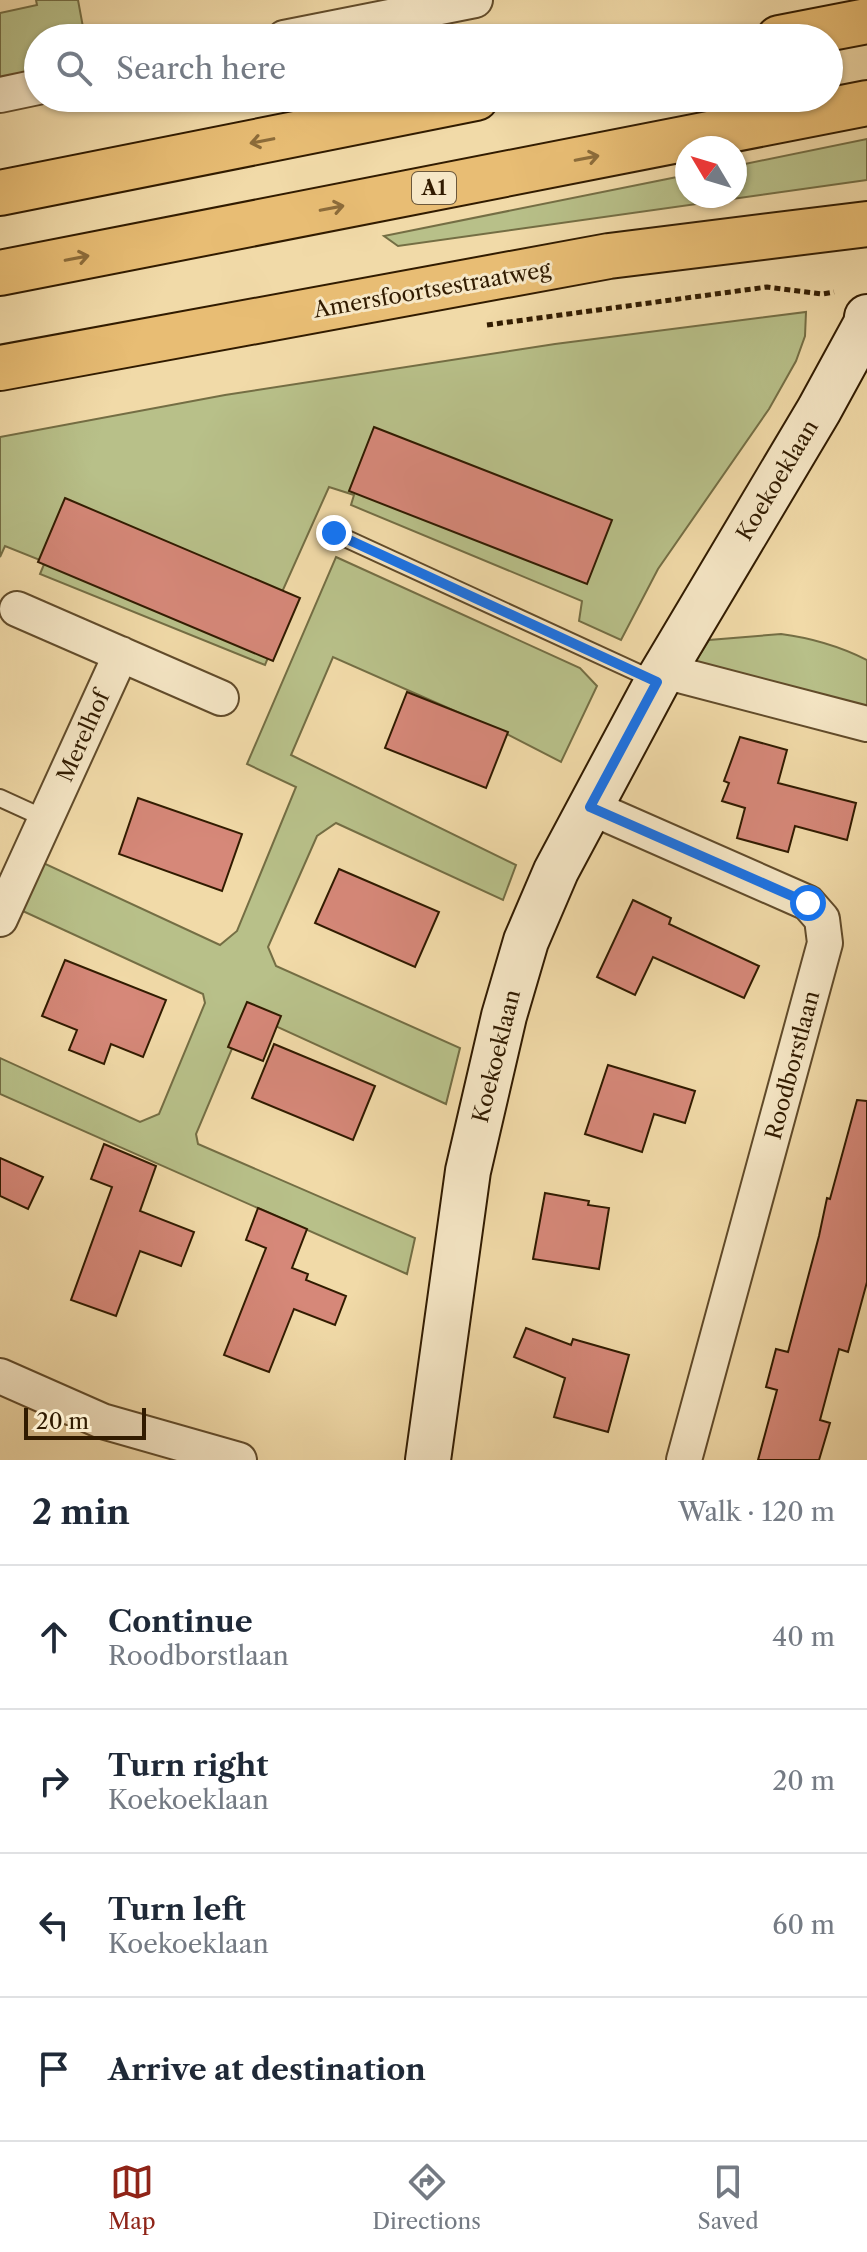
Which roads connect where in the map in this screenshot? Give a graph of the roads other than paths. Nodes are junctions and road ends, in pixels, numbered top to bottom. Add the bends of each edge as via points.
1 (475, 0) edge
2 (867, 21) edge
3 (354, 24) edge
4 (843, 26) edge
5 (24, 90) edge
6 (0, 95) edge
7 (867, 103) edge
8 (843, 108) edge
9 (406, 112) edge
10 (821, 112) edge
11 (0, 193) edge
12 (867, 224) edge
13 (0, 273) edge
14 (852, 304) edge
15 (0, 368) edge
16 (334, 533) dead end
17 (17, 609) dead end
18 (121, 654) junction
19 (661, 677) junction
20 (221, 698) dead end
21 (867, 724) edge
22 (0, 798) edge
23 (590, 807) junction
24 (46, 819) junction
25 (0, 919) edge
26 (0, 1376) edge
27 (239, 1460) edge
28 (428, 1460) edge
29 (684, 1460) edge

1 - 3 street
2 - 4 main road
5 - 6 street
8 -> 7 main road, A1
9 -> 11 main road
13 -> 10 main road, A1
12 - 15 main road, Amersfoortsestraatweg via 609,256
14 - 19 street, Koekoeklaan via 866,324
16 - 19 lane
17 - 18 street
18 - 20 street
18 - 24 street, Merelhof
19 - 21 street
19 - 23 street, Koekoeklaan
22 - 24 lane
23 - 28 street, Koekoeklaan via 526,941 504,1016 468,1171
23 - 29 street, Roodborstlaan via 808,903 822,919 825,943
24 - 25 street, Merelhof
26 - 27 street via 102,1421

